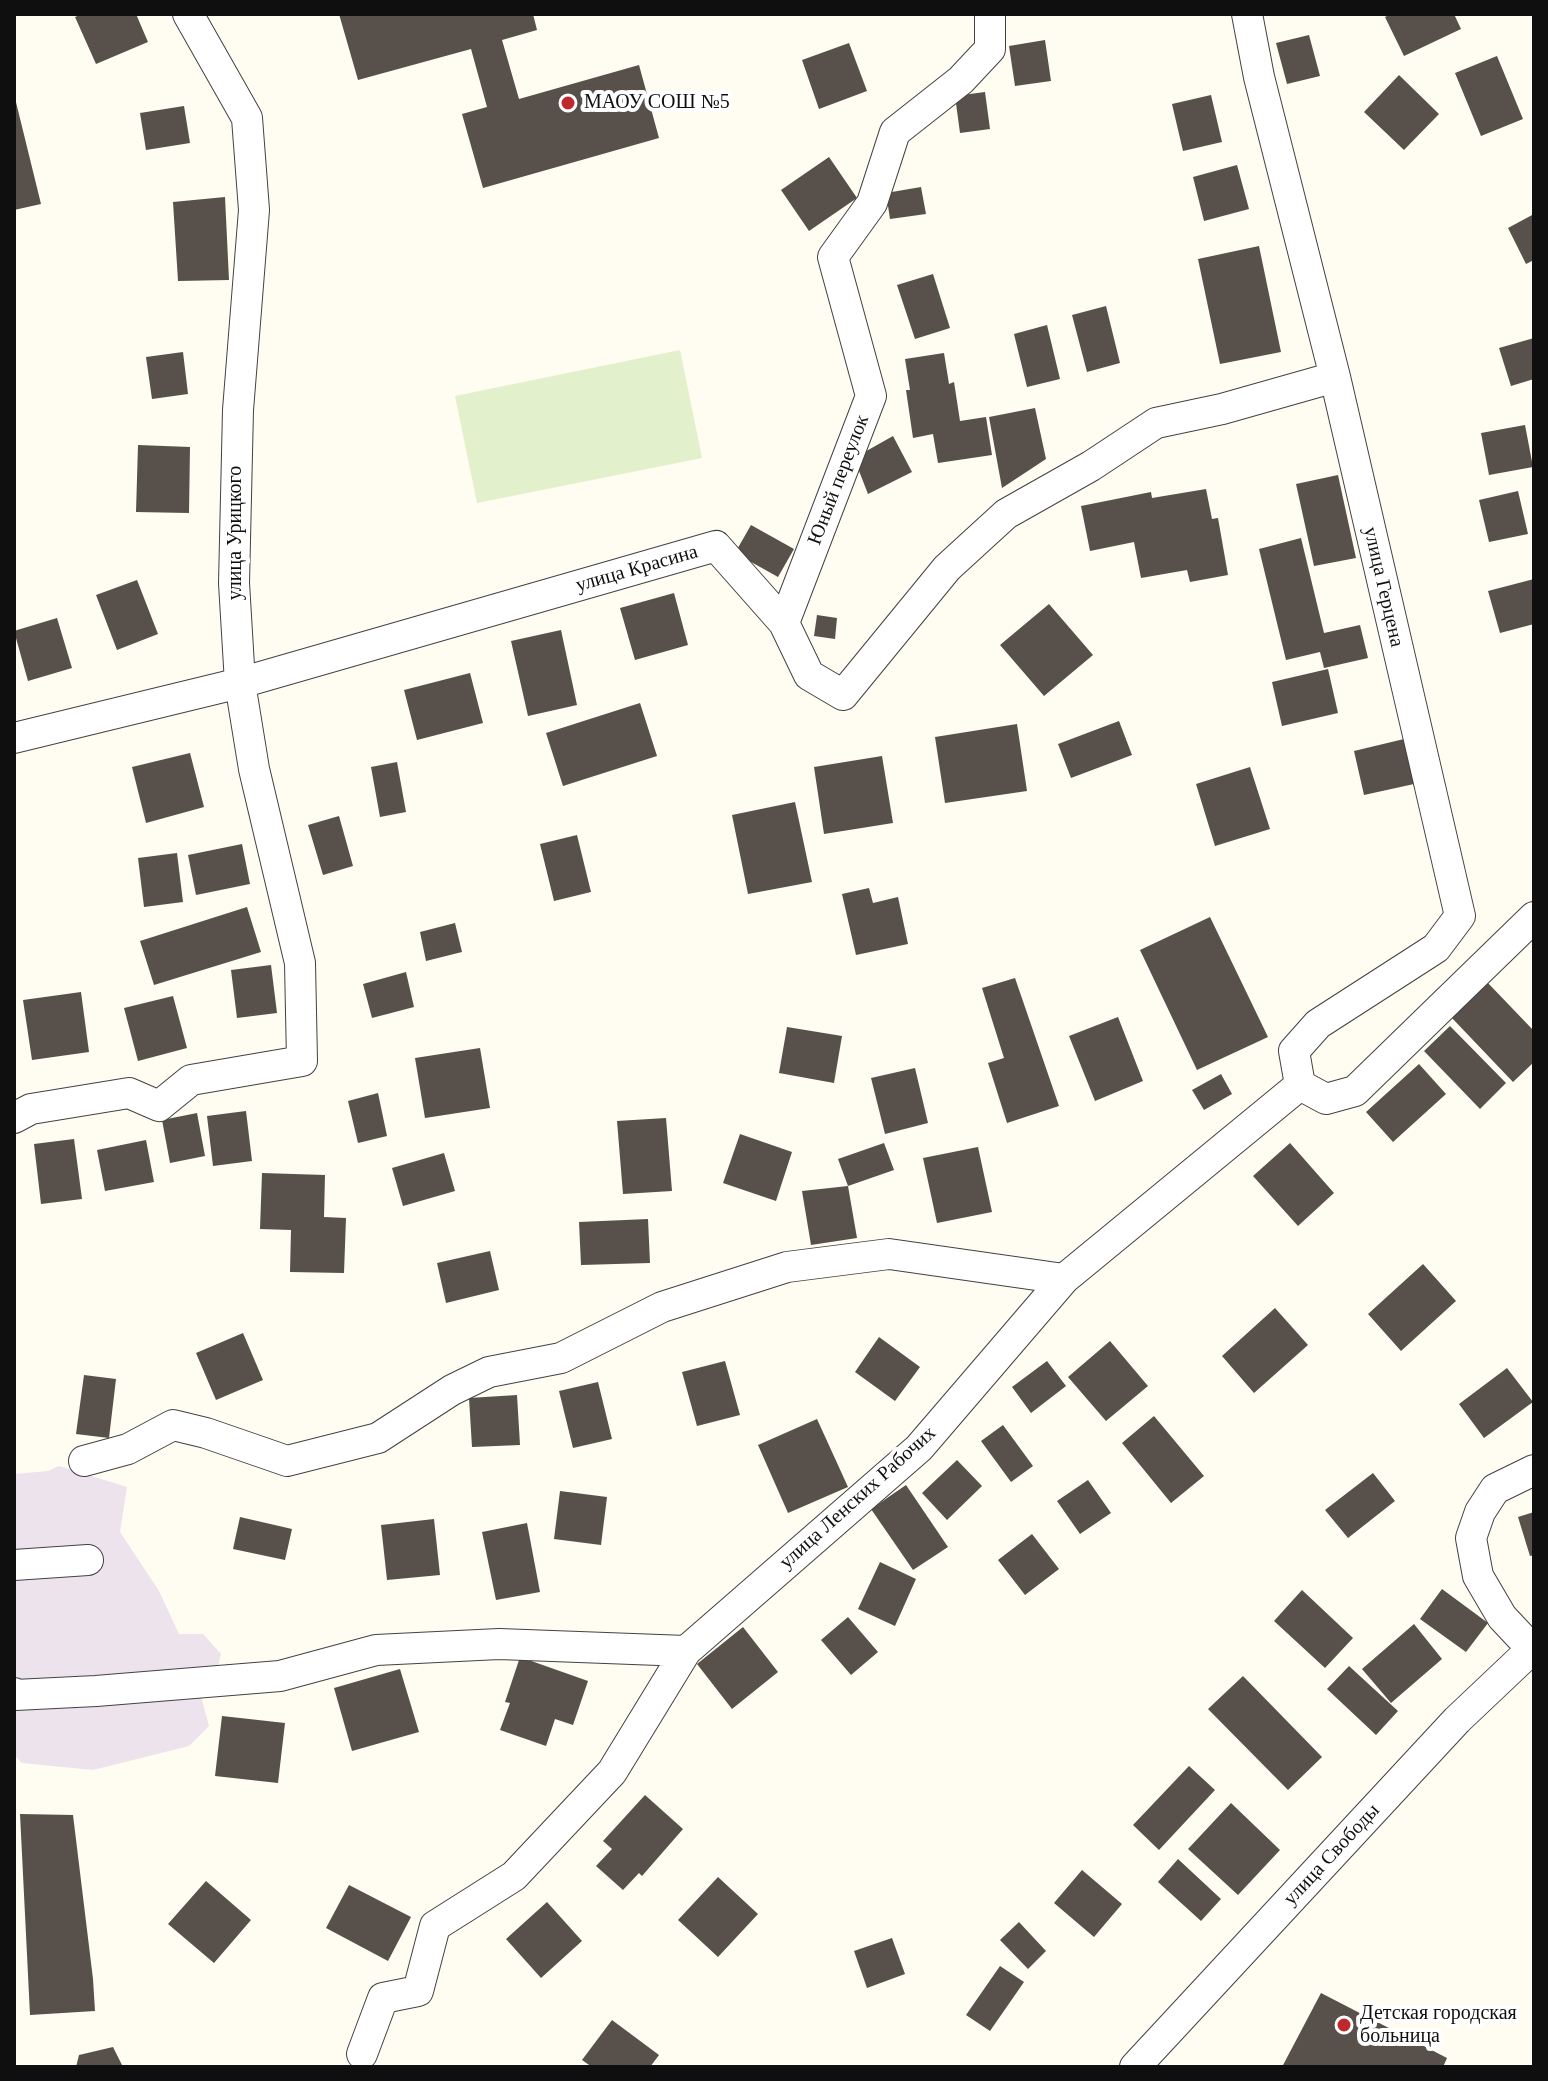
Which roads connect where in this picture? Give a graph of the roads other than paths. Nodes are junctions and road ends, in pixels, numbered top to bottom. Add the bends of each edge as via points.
1 (188, 14) edge
2 (990, 14) edge
3 (1247, 14) edge
4 (1335, 377) junction
5 (784, 623) junction
6 (240, 683) junction
7 (14, 738) edge
8 (1534, 917) edge
9 (1300, 1085) junction
10 (14, 1118) edge
11 (1064, 1279) junction
12 (84, 1461) dead end
13 (1534, 1470) edge
14 (88, 1560) dead end
15 (14, 1565) edge
16 (1533, 1649) edge
17 (686, 1651) junction
18 (14, 1693) edge
19 (362, 2054) dead end
20 (1135, 2067) edge

1 - 6 street, улица Урицкого via 247,118 250,149 254,210 238,410 234,583
2 - 5 street, Юный переулок via 990,49 961,80 895,132 872,203 833,257 871,396
3 - 4 street, улица Герцена
4 - 5 street, улица Красина via 1156,423 1006,514 947,568 843,695 809,675
4 - 9 street, улица Герцена via 1460,916 1436,948 1318,1024 1294,1051
5 - 6 street, улица Красина via 716,546
6 - 7 street, улица Красина
6 - 10 street, улица Урицкого via 254,769 300,963 302,1061 191,1080 159,1106 129,1093 31,1109
8 - 9 street via 1355,1091 1326,1099
9 - 11 street, улица Ленских Рабочих
11 - 12 street via 889,1254 787,1267 662,1307 561,1358 489,1372 378,1438 287,1461 173,1425 128,1449
11 - 17 street, улица Ленских Рабочих via 919,1448
13 - 16 street via 1495,1489 1471,1538 1478,1576 1502,1617
14 - 15 street
16 - 20 street, улица Свободы via 1457,1720
17 - 18 street via 499,1644 376,1650 280,1676
17 - 19 street, улица Ленских Рабочих via 612,1772 514,1876 435,1926 418,1991 383,1998

